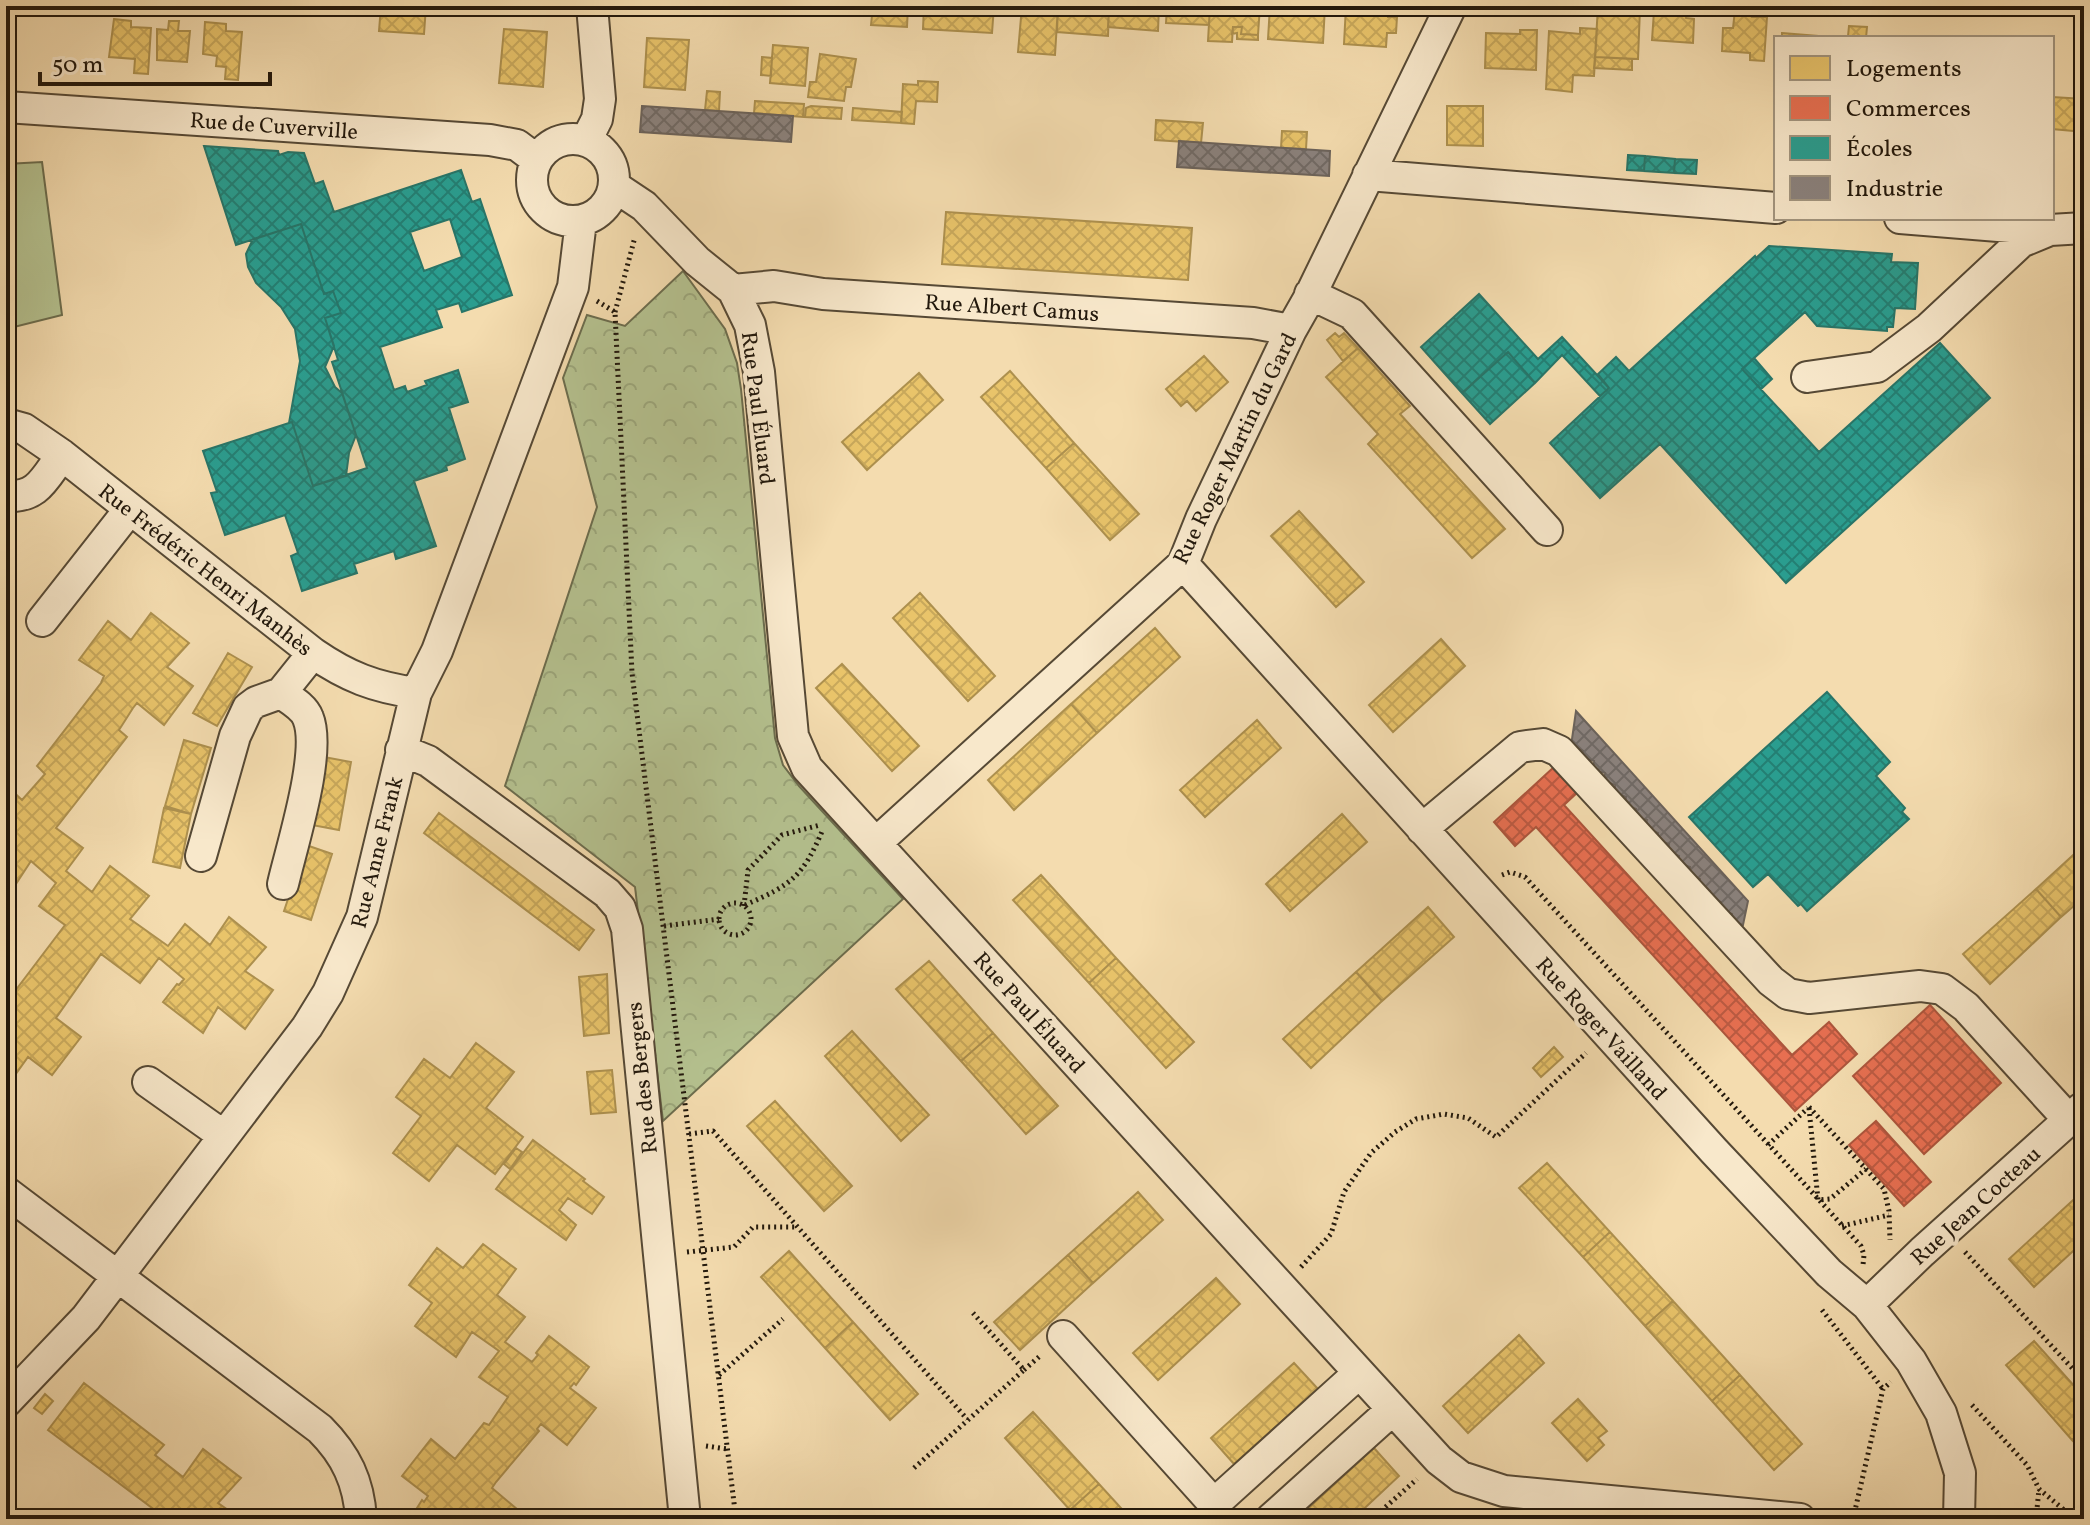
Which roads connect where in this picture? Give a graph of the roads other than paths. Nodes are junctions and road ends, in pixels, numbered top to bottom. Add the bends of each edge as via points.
1 (592, 6) edge
2 (1451, 6) edge
3 (6, 107) edge
4 (586, 141) junction
5 (537, 160) junction
6 (1368, 175) junction
7 (614, 186) junction
8 (1774, 208) edge
9 (1925, 220) edge
10 (581, 221) junction
11 (2084, 228) edge
12 (2050, 230) junction
13 (733, 290) junction
14 (1310, 294) junction
15 (1291, 330) junction
16 (1807, 377) dead end
17 (6, 424) edge
18 (62, 455) junction
19 (6, 496) edge
20 (130, 509) junction
21 (1547, 530) dead end
22 (1183, 564) junction
23 (42, 621) dead end
24 (313, 653) junction
25 (281, 693) junction
26 (416, 693) junction
27 (401, 750) junction
28 (1422, 829) junction
29 (876, 843) junction
30 (201, 856) dead end
31 (283, 884) dead end
32 (148, 1082) dead end
33 (2076, 1114) edge
34 (224, 1136) junction
35 (6, 1192) edge
36 (118, 1277) junction
37 (1867, 1305) junction
38 (1063, 1336) dead end
39 (1359, 1373) junction
40 (6, 1402) edge
41 (1392, 1410) junction
42 (361, 1519) edge
43 (685, 1519) edge
44 (1271, 1519) edge
45 (1800, 1519) edge
46 (1959, 1519) edge

1 - 4 street via 600,99
2 - 6 street, Rue Roger Martin du Gard
3 - 5 street, Rue de Cuverville via 490,140 517,145
4 - 5 street via 558,142
4 - 7 street via 608,159
5 - 10 street via 532,175 539,205 565,221
6 - 8 street
6 - 14 street, Rue Roger Martin du Gard
7 - 10 street via 608,202
7 - 13 street, Rue Paul Éluard via 644,206
9 - 12 street
10 - 26 street, Rue Anne Frank via 573,287 437,651
11 - 12 street
12 - 16 street via 2021,242 1929,328 1877,367
13 - 15 street, Rue Albert Camus via 774,286
13 - 29 street, Rue Paul Éluard via 750,325 759,372 793,736 807,768
14 - 15 street, Rue Roger Martin du Gard
14 - 21 street via 1352,314
15 - 22 street, Rue Roger Martin du Gard
17 - 18 street, Rue Frédéric Henri Manhès via 24,429
18 - 19 street via 36,490 23,497
18 - 20 street, Rue Frédéric Henri Manhès
20 - 23 street
20 - 24 street, Rue Frédéric Henri Manhès
22 - 28 street, Rue Roger Vailland
22 - 29 street, Rue Roger Martin du Gard
24 - 25 street
24 - 26 street, Rue Frédéric Henri Manhès via 343,674
25 - 30 street via 248,708
25 - 31 street via 308,716 313,754
26 - 27 street, Rue Anne Frank
27 - 34 street, Rue Anne Frank via 373,879 351,948 307,1027
27 - 43 street, Rue des Bergers via 428,761 607,893 620,908 627,933
28 - 33 street via 1520,747 1543,744 1559,751 1788,994 1809,998 1920,986 1942,989
28 - 37 street, Rue Roger Vailland via 1769,1210
29 - 39 street, Rue Paul Éluard
32 - 34 street
33 - 37 street, Rue Jean Cocteau
34 - 36 street, Rue Anne Frank
35 - 36 street
36 - 40 street, Rue Anne Frank
36 - 42 street via 320,1429 350,1467
37 - 46 street, Rue Roger Vailland via 1911,1361 1941,1413 1960,1473
38 - 39 street via 1214,1504
39 - 41 street, Rue Paul Éluard
41 - 44 street
41 - 45 street, Rue Paul Éluard via 1461,1477 1504,1491

